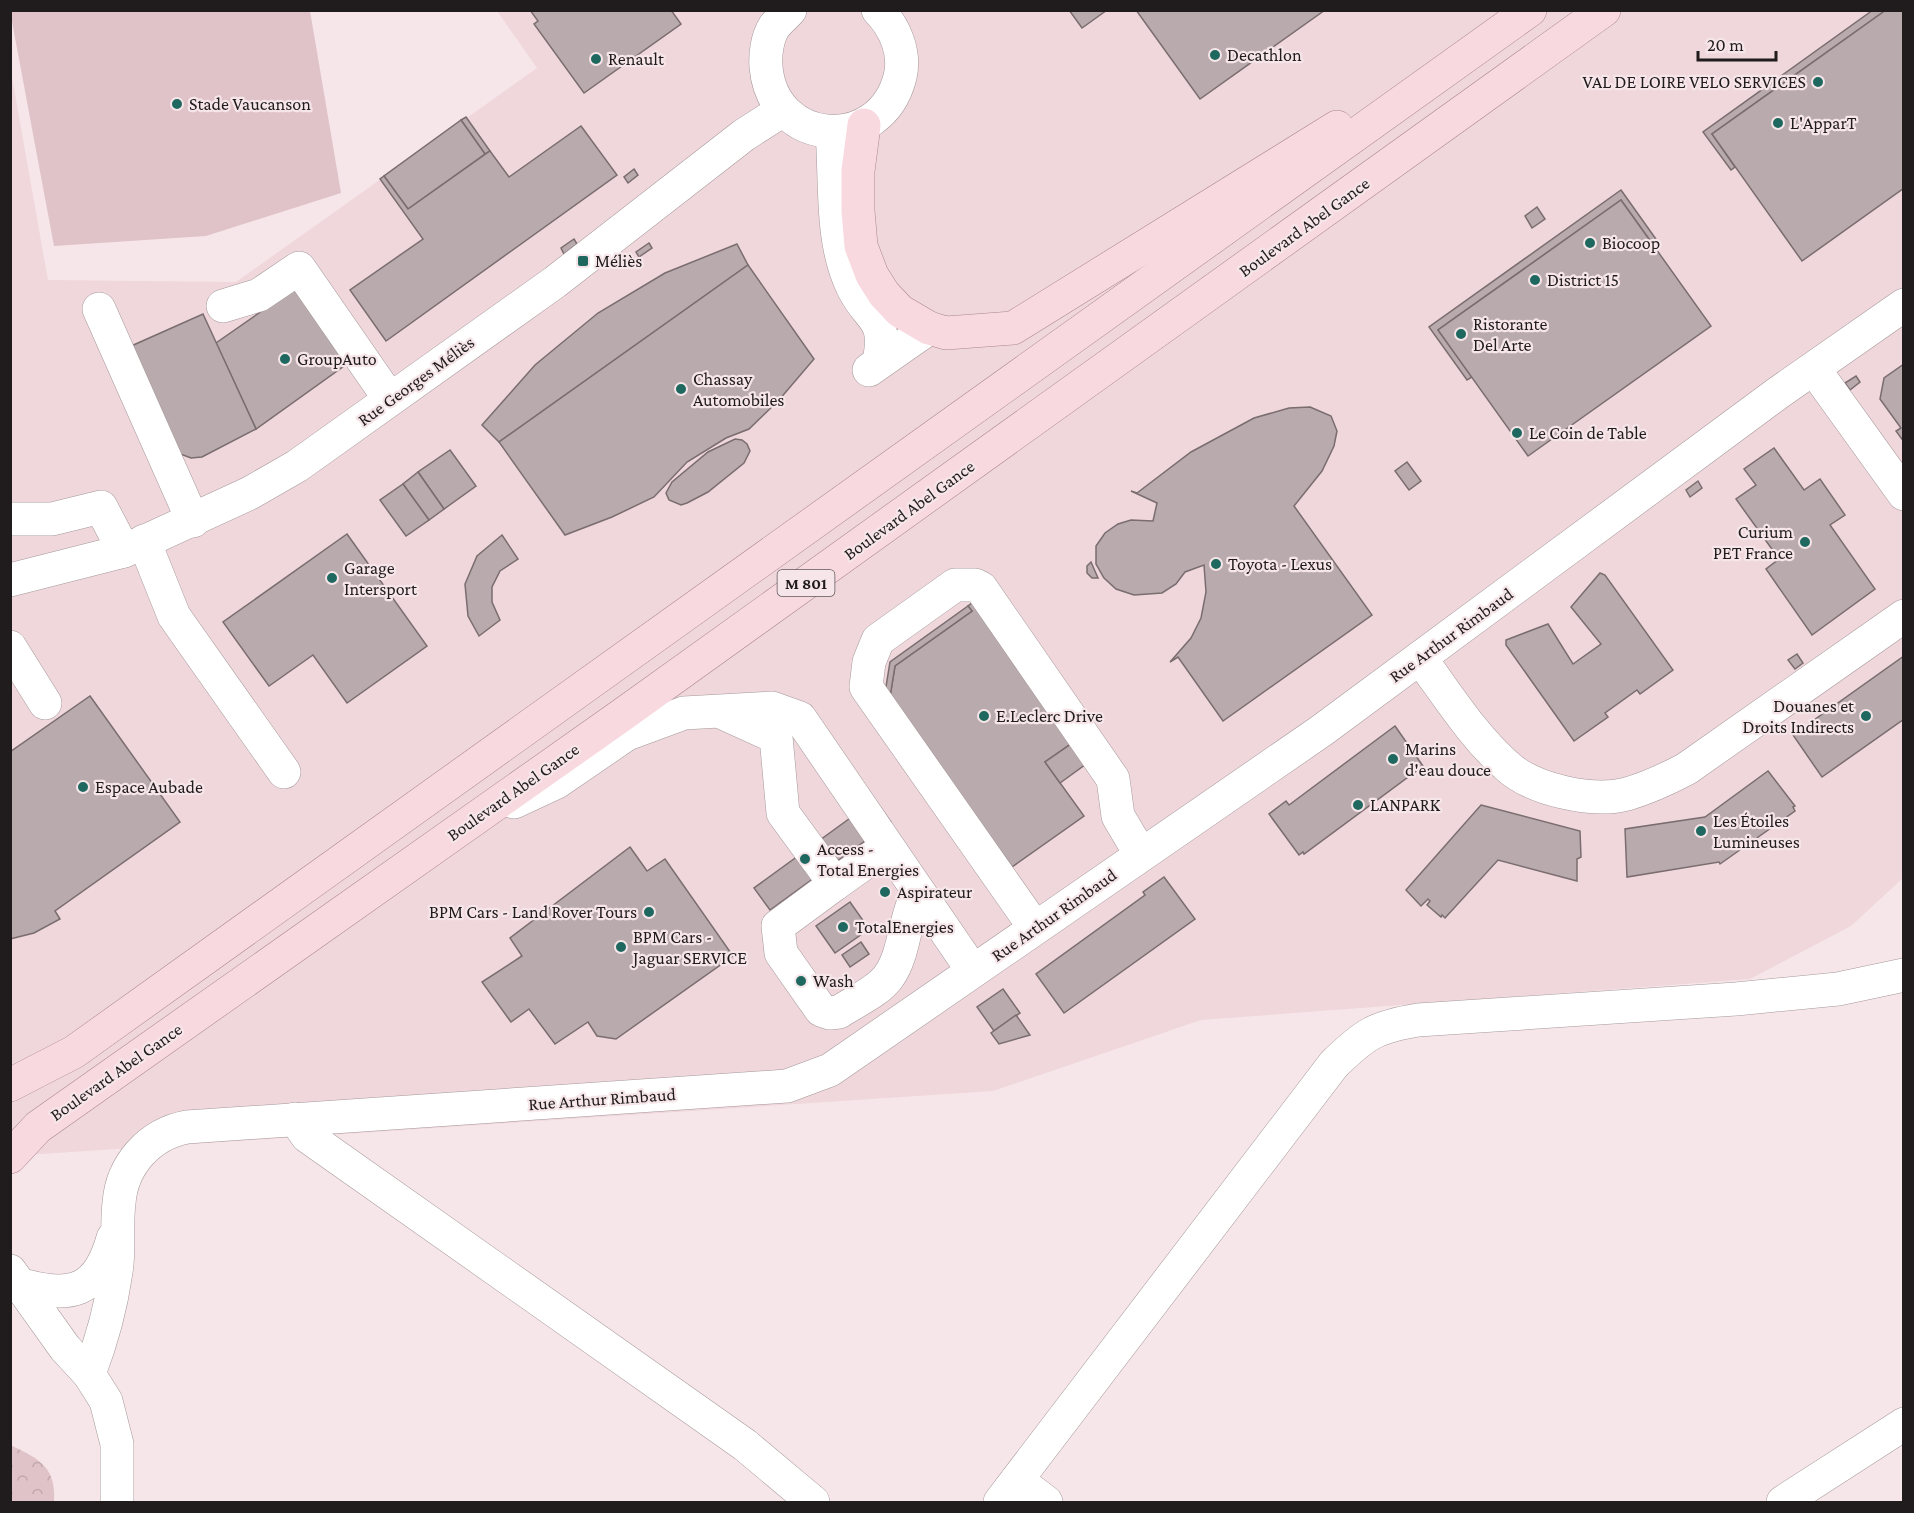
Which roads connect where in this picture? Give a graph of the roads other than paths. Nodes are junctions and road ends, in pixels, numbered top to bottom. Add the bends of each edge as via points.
1 (790, 10) edge
2 (1530, 10) edge
3 (1604, 10) edge
4 (879, 11) edge
5 (1492, 39) junction
6 (783, 110) junction
7 (864, 125) junction
8 (832, 132) junction
9 (1904, 305) edge
10 (223, 306) dead end
11 (99, 309) dead end
12 (929, 328) junction
13 (1814, 369) junction
14 (389, 398) junction
15 (1904, 494) edge
16 (10, 519) edge
17 (193, 521) junction
18 (134, 546) junction
19 (10, 580) edge
20 (1904, 616) edge
21 (10, 647) edge
22 (1420, 658) junction
23 (45, 703) dead end
24 (719, 711) junction
25 (284, 772) dead end
26 (468, 823) junction
27 (887, 847) junction
28 (1141, 855) junction
29 (835, 884) junction
30 (918, 892) junction
31 (1035, 928) junction
32 (967, 963) junction
33 (1904, 975) edge
34 (10, 1085) edge
35 (295, 1119) junction
36 (10, 1157) edge
37 (118, 1219) junction
38 (106, 1262) junction
39 (13, 1289) edge
40 (60, 1341) junction
41 (89, 1374) junction
42 (1904, 1424) edge
43 (1009, 1491) edge
44 (117, 1503) edge
45 (813, 1503) edge
46 (1046, 1503) edge
47 (1783, 1503) edge

1 - 6 street via 774,28 765,55 768,84
2 - 5 main road, M 801
3 - 26 main road, Boulevard Abel Gance / M 801
4 - 7 street via 897,36 902,65 895,94 882,112
5 - 12 main road via 1299,149 1013,328 975,333 946,333
5 - 34 main road, M 801 via 74,1052
6 - 8 street via 797,122
6 - 14 street, Rue Georges Méliès via 744,135 555,282
7 - 8 street
7 - 12 main road via 858,171 861,246 884,294 900,311
8 - 12 street via 841,253 854,290 879,324 882,340 871,368
9 - 13 street, Rue Arthur Rimbaud
10 - 14 street via 259,295 299,268
11 - 17 street
13 - 15 street
13 - 22 street, Rue Arthur Rimbaud
14 - 17 street, Rue Georges Méliès via 297,466
16 - 18 street via 52,519 100,507
17 - 18 street, Rue Georges Méliès
18 - 19 street, Rue Georges Méliès
18 - 25 street via 174,616
20 - 22 street via 1686,769 1625,795 1604,797 1571,794 1540,785 1508,767 1479,738
21 - 23 street
22 - 28 street, Rue Arthur Rimbaud
24 - 26 street via 684,713 627,735 557,782
24 - 27 street via 772,708 800,718
24 - 29 street via 776,737 783,813
26 - 36 main road, Boulevard Abel Gance / M 801 via 38,1126
27 - 29 street
27 - 30 street
28 - 31 street, Rue Arthur Rimbaud
28 - 31 street via 1118,816 1113,779 981,588 956,585 878,640 869,662 866,687
29 - 30 street via 778,926 781,953 821,1010 830,1013 839,1012 888,979 895,966 909,908
30 - 32 street
31 - 32 street, Rue Arthur Rimbaud
32 - 35 street, Rue Arthur Rimbaud via 830,1070 787,1086
33 - 43 street via 1838,988 1748,998 1418,1020 1394,1024 1361,1037 1334,1064
35 - 37 street, Rue Arthur Rimbaud via 187,1127 158,1136 146,1146 122,1184
35 - 45 street via 307,1136 745,1445
37 - 38 street, Rue Arthur Rimbaud
37 - 41 street, Rue Arthur Rimbaud via 117,1269 110,1307
38 - 39 street, Rue Arthur Rimbaud via 77,1289
38 - 40 street, Rue Arthur Rimbaud via 97,1287 70,1318
39 - 40 street
40 - 41 street
41 - 44 street via 106,1401 114,1428
42 - 47 street
43 - 46 street

